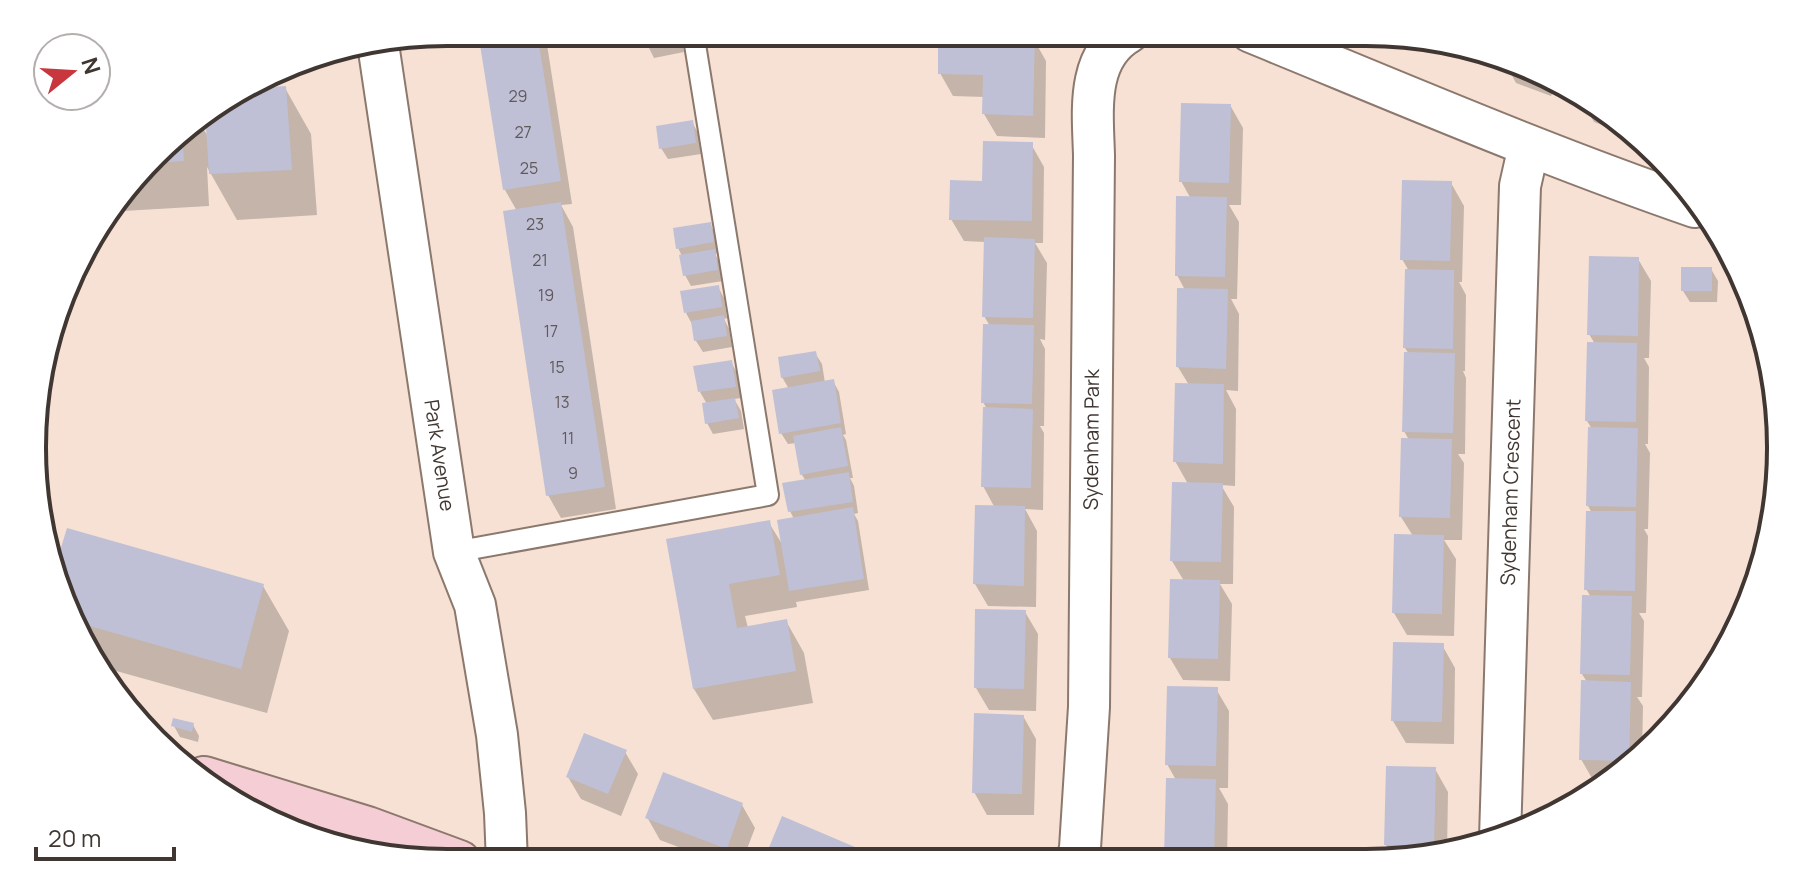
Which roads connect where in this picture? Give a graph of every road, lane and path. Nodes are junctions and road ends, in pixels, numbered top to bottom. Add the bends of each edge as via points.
1 (695, 46) edge
2 (1114, 46) edge
3 (1285, 46) edge
4 (379, 52) edge
5 (1529, 146) junction
6 (1684, 203) edge
7 (454, 552) junction
8 (238, 789) edge
9 (1500, 826) edge
10 (418, 848) edge
11 (506, 849) edge
12 (1080, 849) edge

1 - 7 lane via 768,495
2 - 12 street, Sydenham Park via 1103,58 1092,92 1089,707
3 - 5 street
4 - 7 street, Park Avenue
5 - 6 street
5 - 9 street, Sydenham Crescent via 1520,186
7 - 11 street, Park Avenue via 478,619 497,735
8 - 10 main road

